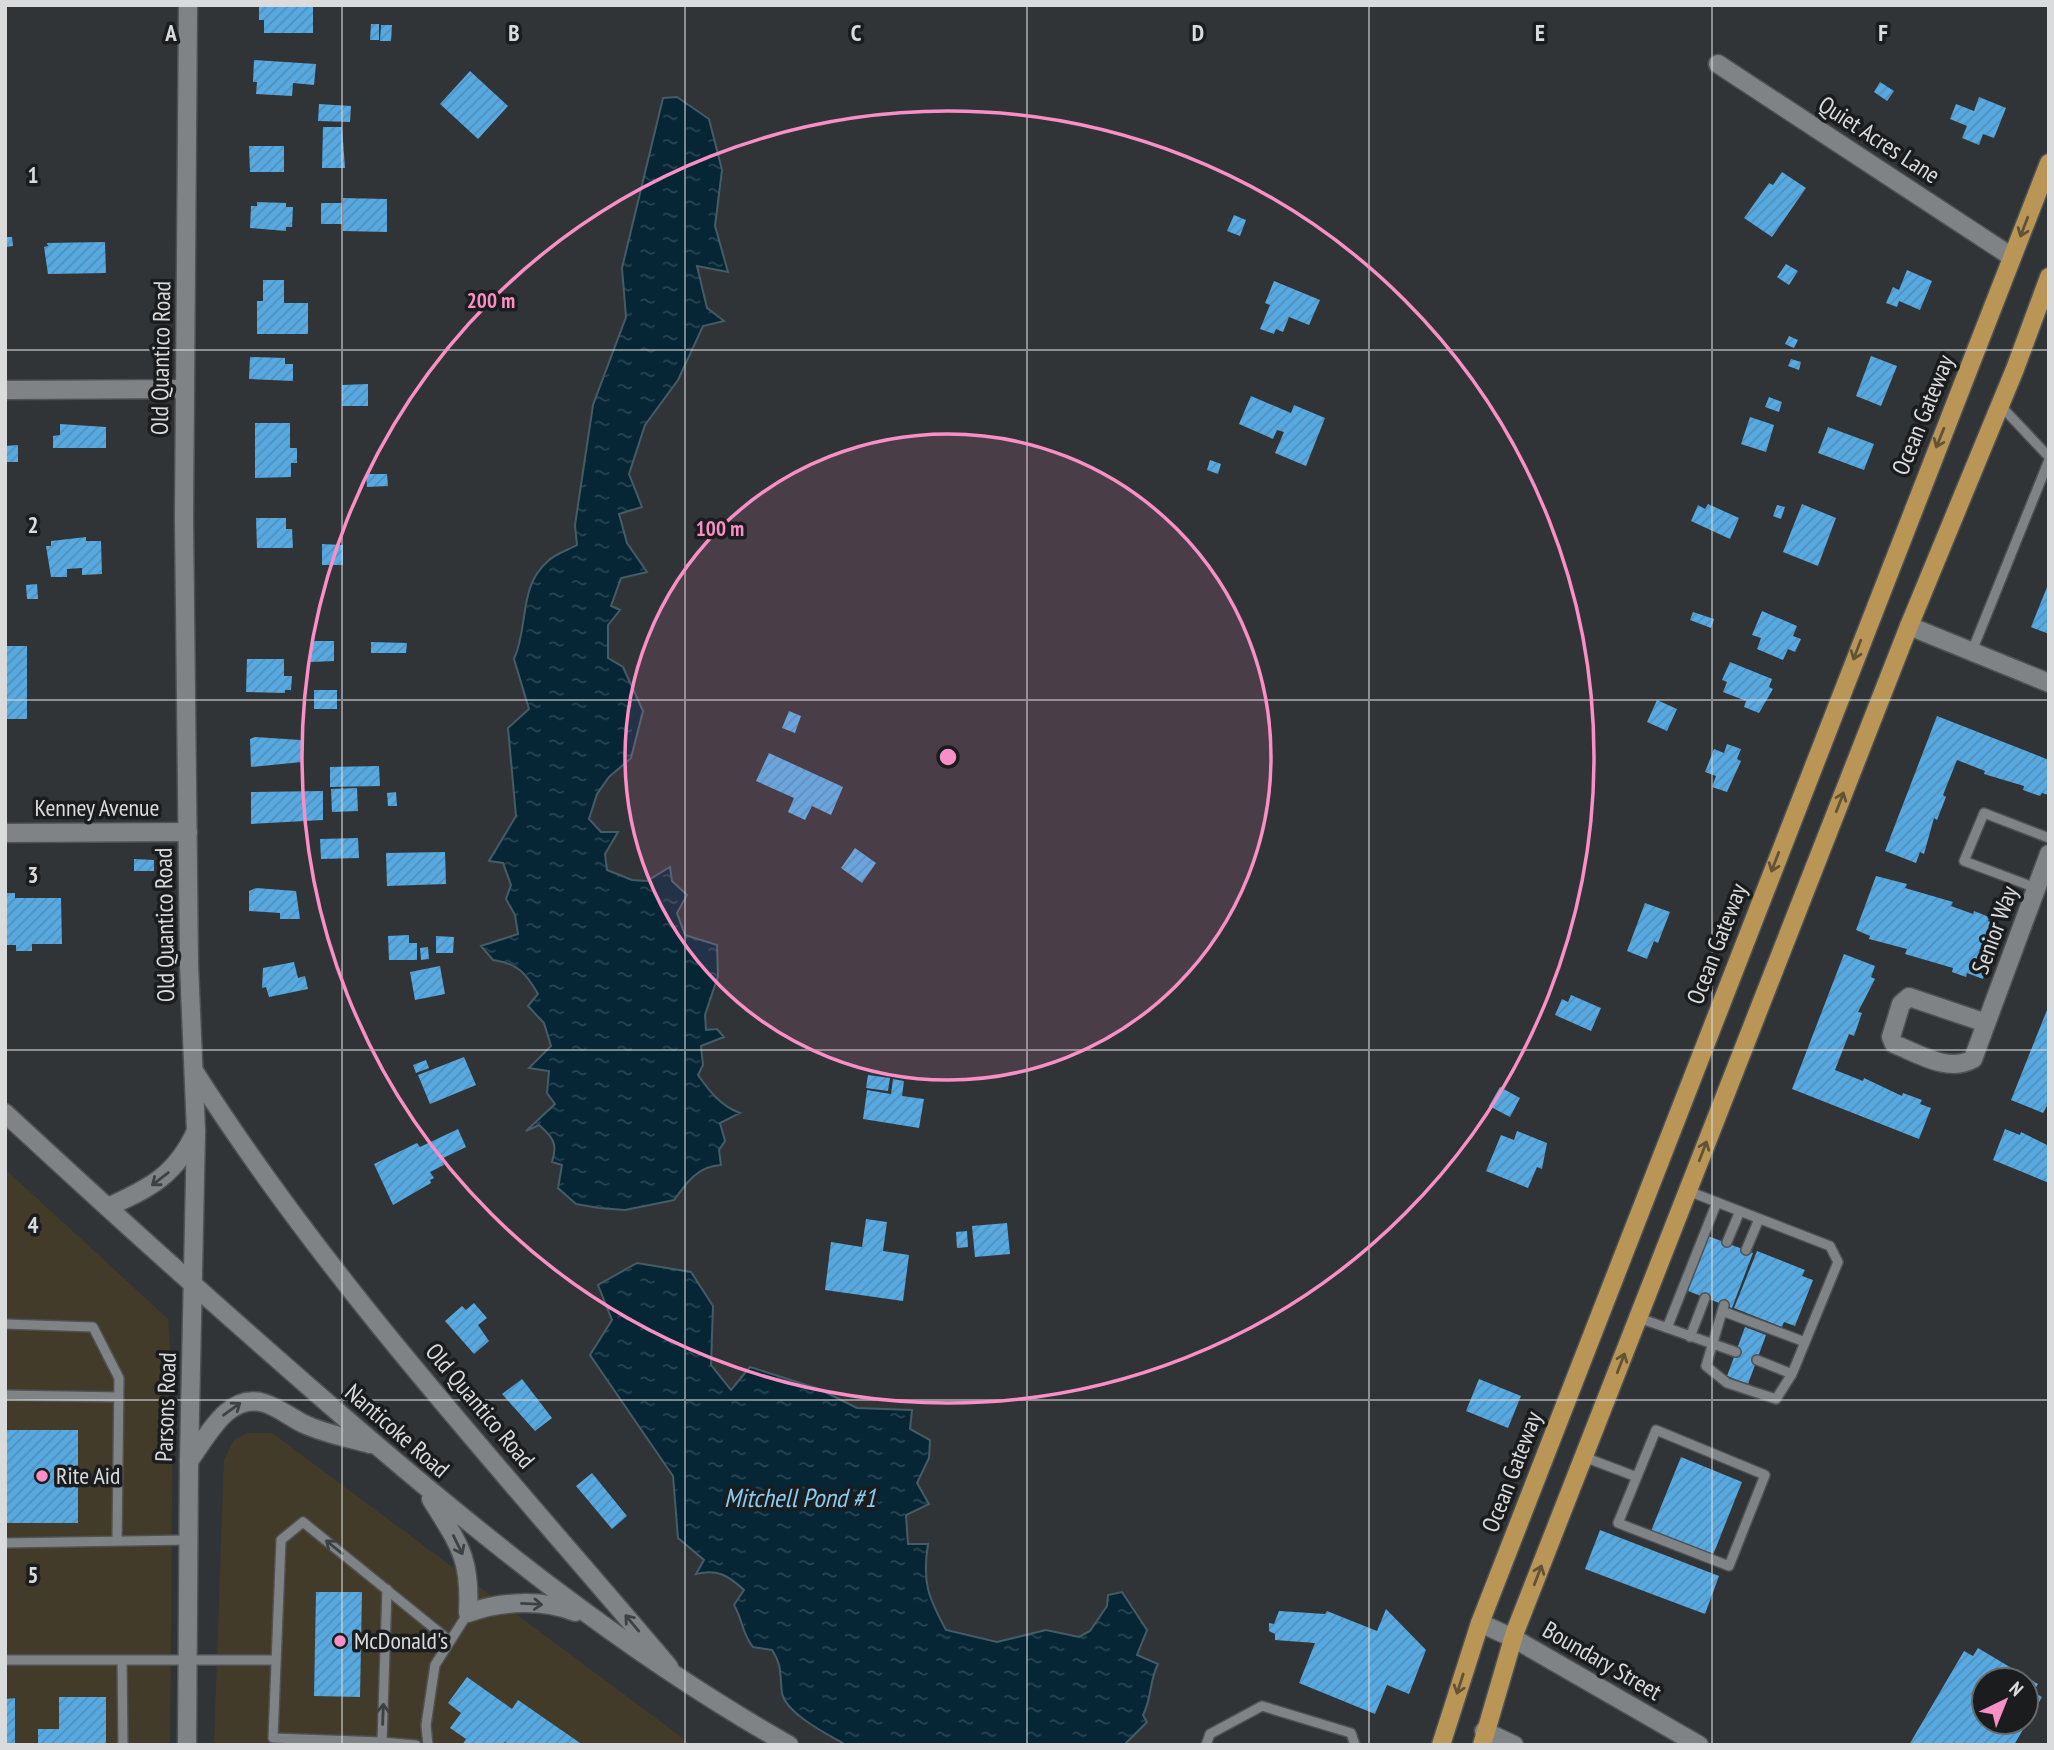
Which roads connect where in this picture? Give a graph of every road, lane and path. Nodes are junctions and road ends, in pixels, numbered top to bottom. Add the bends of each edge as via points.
1 (188, 5) edge
2 (1718, 64) dead end
3 (2049, 163) edge
4 (2012, 257) junction
5 (2049, 277) edge
6 (185, 389) junction
7 (5, 390) edge
8 (2000, 405) junction
9 (2049, 458) edge
10 (1909, 626) junction
11 (1972, 651) junction
12 (2049, 683) edge
13 (188, 832) junction
14 (5, 833) edge
15 (2049, 838) edge
16 (2049, 854) edge
17 (2036, 888) junction
18 (1986, 1023) junction
19 (194, 1071) junction
20 (5, 1113) edge
21 (196, 1131) junction
22 (1688, 1191) junction
23 (1717, 1202) junction
24 (108, 1208) junction
25 (1740, 1211) junction
26 (1759, 1219) junction
27 (1727, 1242) dead end
28 (1746, 1250) dead end
29 (194, 1287) junction
30 (1705, 1298) dead end
31 (1639, 1318) junction
32 (5, 1324) edge
33 (1667, 1328) junction
34 (1689, 1337) junction
35 (1805, 1342) junction
36 (1710, 1344) junction
37 (1736, 1352) dead end
38 (1757, 1360) dead end
39 (1792, 1374) junction
40 (5, 1395) edge
41 (119, 1397) junction
42 (377, 1446) junction
43 (1584, 1457) junction
44 (189, 1461) junction
45 (1637, 1477) junction
46 (424, 1487) junction
47 (188, 1540) junction
48 (117, 1541) junction
49 (5, 1542) edge
50 (387, 1589) junction
51 (468, 1613) junction
52 (595, 1621) junction
53 (1480, 1623) junction
54 (1513, 1638) junction
55 (450, 1641) junction
56 (5, 1660) edge
57 (122, 1660) junction
58 (188, 1660) junction
59 (276, 1660) junction
60 (676, 1675) junction
61 (1483, 1738) edge
62 (382, 1742) junction
63 (123, 1745) edge
64 (187, 1745) edge
65 (416, 1745) edge
66 (428, 1745) edge
67 (789, 1745) edge
68 (1206, 1745) edge
69 (1355, 1745) edge
70 (1441, 1745) edge
71 (1514, 1745) edge
72 (1699, 1745) edge

1 - 6 street, Old Quantico Road
2 - 4 street, Quiet Acres Lane
3 -> 4 main road, Ocean Gateway
4 -> 53 main road, Ocean Gateway
5 - 8 main road
6 - 7 street
6 - 13 street, Old Quantico Road
8 - 9 lane
8 - 10 main road
9 - 11 lane
10 - 11 street
22 -> 10 main road
11 - 12 street
13 - 14 street, Kenney Avenue
13 - 19 street, Old Quantico Road
15 - 17 lane via 1984,813 1964,861
16 - 17 street, Senior Way
17 - 18 street, Senior Way
18 - 18 street, Senior Way via 1909,997 1902,1004 1891,1037 1894,1044 1949,1066 1961,1066 1973,1059
19 - 21 street, Parsons Road
60 -> 19 street, Old Quantico Road via 460,1423 304,1227
20 - 24 street, Nanticoke Road
21 -> 24 street via 185,1155 166,1175
21 - 29 street, Parsons Road
22 - 23 lane
22 - 31 main road
23 - 25 lane
23 - 33 lane
24 - 29 street, Nanticoke Road
25 - 26 lane
25 - 27 lane
26 - 28 lane
26 - 35 lane via 1830,1246 1838,1262
29 - 42 street, Nanticoke Road
29 - 44 street, Parsons Road
30 - 34 lane
31 - 33 lane
43 -> 31 main road
32 - 41 lane via 93,1327 119,1378
33 - 34 lane
34 - 36 lane
35 - 36 lane via 1723,1308
35 - 39 lane
36 - 37 lane
36 - 39 lane via 1706,1366 1727,1383 1766,1398 1776,1399
38 - 39 lane
40 - 41 lane
41 - 48 lane
44 -> 42 street via 219,1420 246,1401 265,1403 304,1424
42 - 46 street, Nanticoke Road
43 - 45 lane
54 -> 43 main road
44 - 47 street, Parsons Road
45 - 45 lane via 1618,1523 1729,1566 1765,1475 1656,1430
46 -> 51 street via 460,1546 470,1578
46 - 52 street, Nanticoke Road
47 - 48 lane
47 - 58 street, Parsons Road
48 - 49 lane
50 - 55 lane
50 -> 59 lane via 303,1522 281,1540
62 -> 50 lane
51 -> 52 street via 493,1604 560,1606
51 - 55 lane
52 - 60 street, Nanticoke Road
53 - 54 street, Boundary Street
53 -> 70 main road, Ocean Gateway
54 - 61 main road
54 - 72 street, Boundary Street
55 - 66 lane via 435,1665 426,1725
56 - 57 lane
57 - 58 lane
57 - 63 lane
58 - 59 lane
58 - 64 street, Parsons Road
59 - 62 lane via 274,1738
60 - 67 street, Nanticoke Road
61 - 71 street
62 - 65 lane
68 - 69 lane via 1210,1734 1262,1706 1351,1734

